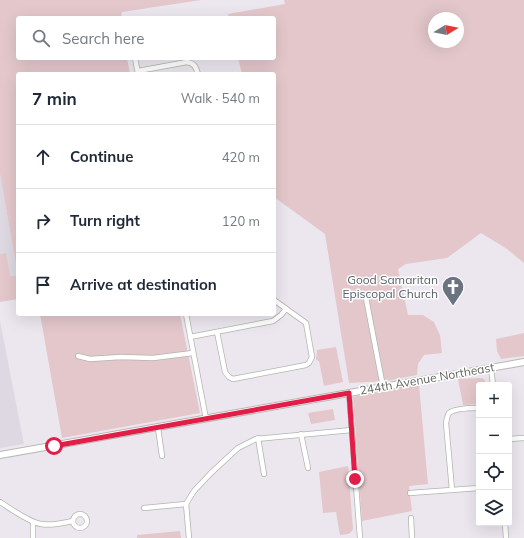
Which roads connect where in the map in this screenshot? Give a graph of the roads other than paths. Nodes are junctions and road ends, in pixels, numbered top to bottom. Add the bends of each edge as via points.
1 (135, 60) edge
2 (138, 72) edge
3 (198, 72) edge
4 (366, 298) dead end
5 (276, 302) edge
6 (286, 309) junction
7 (186, 316) edge
8 (216, 332) junction
9 (190, 337) junction
10 (193, 353) junction
11 (78, 356) dead end
12 (524, 362) edge
13 (491, 367) junction
14 (493, 382) edge
15 (383, 387) junction
16 (349, 393) junction
17 (476, 408) edge
18 (206, 419) junction
19 (158, 428) junction
20 (352, 430) junction
21 (301, 434) junction
22 (258, 438) junction
23 (524, 438) edge
24 (512, 439) edge
25 (0, 456) edge
26 (162, 456) dead end
27 (308, 468) dead end
28 (264, 474) dead end
29 (476, 488) edge
30 (452, 490) junction
31 (410, 493) dead end
32 (0, 502) edge
33 (186, 504) junction
34 (144, 508) dead end
35 (411, 518) dead end
36 (73, 521) dead end
37 (33, 522) junction
38 (505, 526) edge
39 (33, 538) edge
40 (189, 538) edge
41 (360, 538) edge
42 (412, 538) edge
43 (506, 538) edge

1 - 2 street
2 - 3 street via 186,62 194,65
4 - 15 street
5 - 6 street
6 - 8 street via 273,321
6 - 8 street via 306,323 312,353 311,360 306,365 233,379 225,372
7 - 9 street
8 - 9 street
9 - 10 street
10 - 11 street via 153,358 90,359
10 - 18 street
12 - 13 street, 244th Avenue Northeast
13 - 14 street
13 - 15 street, 244th Avenue Northeast
15 - 16 street, 244th Avenue Northeast
16 - 18 street, 244th Avenue Northeast
16 - 20 street
17 - 30 street via 449,413 446,422
18 - 19 street, 244th Avenue Northeast
19 - 25 street, 244th Avenue Northeast
19 - 26 street
20 - 21 street
20 - 41 street
21 - 22 street
21 - 27 street
22 - 28 street
22 - 33 street via 238,448 194,491
23 - 24 street
29 - 30 street
30 - 31 street
32 - 37 street
33 - 34 street
33 - 40 street
35 - 42 street
36 - 37 street via 54,525
37 - 39 street
38 - 43 street

